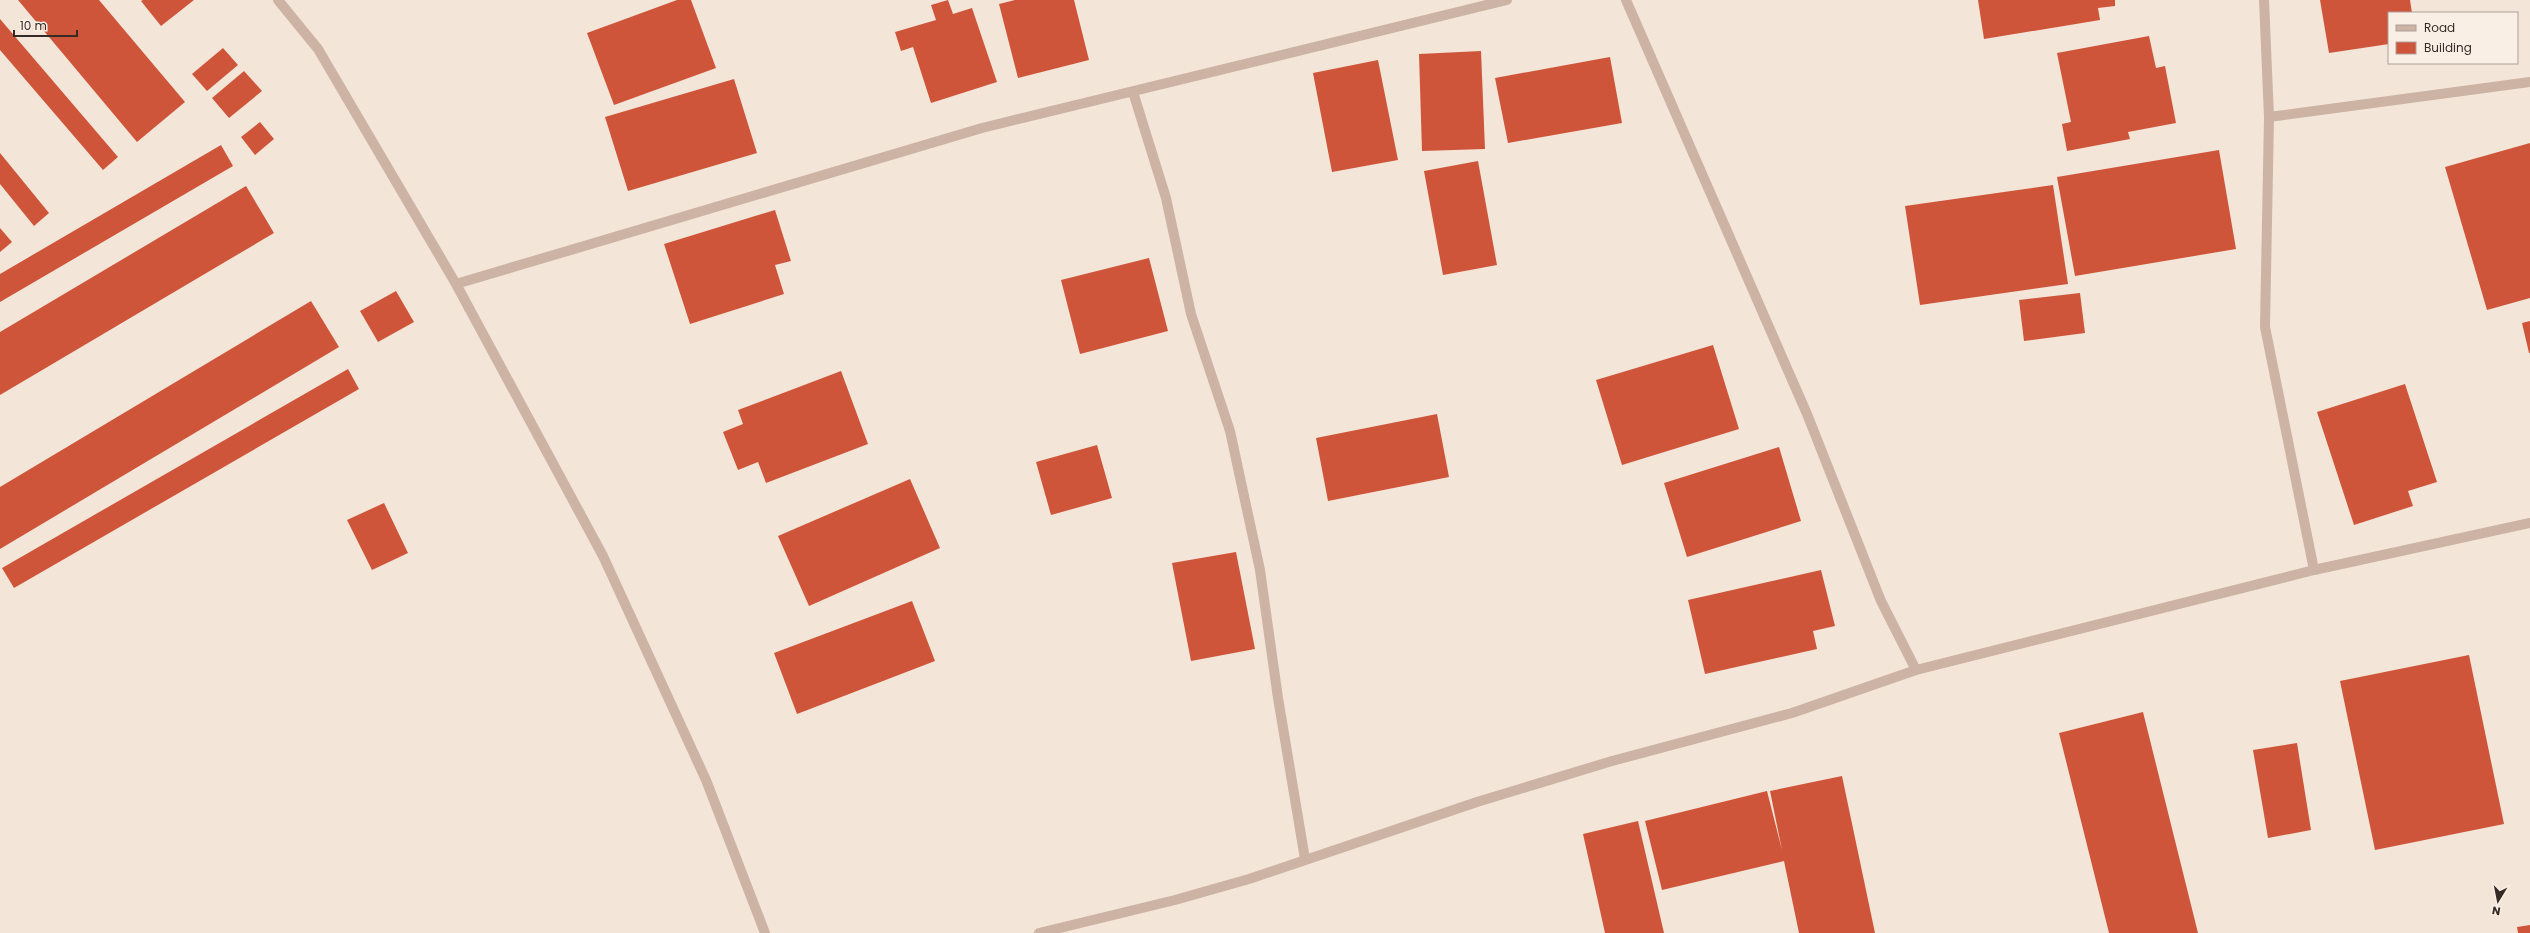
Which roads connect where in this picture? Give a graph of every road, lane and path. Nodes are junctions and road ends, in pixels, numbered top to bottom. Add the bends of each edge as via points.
1 (278, 0) edge
2 (1507, 0) edge
3 (1626, 0) edge
4 (2264, 0) edge
5 (2530, 82) edge
6 (1133, 92) junction
7 (2269, 117) junction
8 (456, 284) junction
9 (2530, 523) edge
10 (2314, 570) junction
11 (1916, 670) junction
12 (1305, 859) junction
13 (765, 933) edge
14 (1039, 933) edge

1 - 8 street via 318,49
2 - 6 street
3 - 11 street via 1807,414 1881,602
4 - 7 street
5 - 7 street
6 - 8 street via 982,128
6 - 12 street via 1166,198 1191,314 1230,431 1260,570
7 - 10 street via 2265,327
8 - 13 street via 603,556 706,780
9 - 10 street
10 - 11 street
11 - 12 street via 1792,712 1612,761 1477,802
12 - 14 street via 1249,879 1175,900

